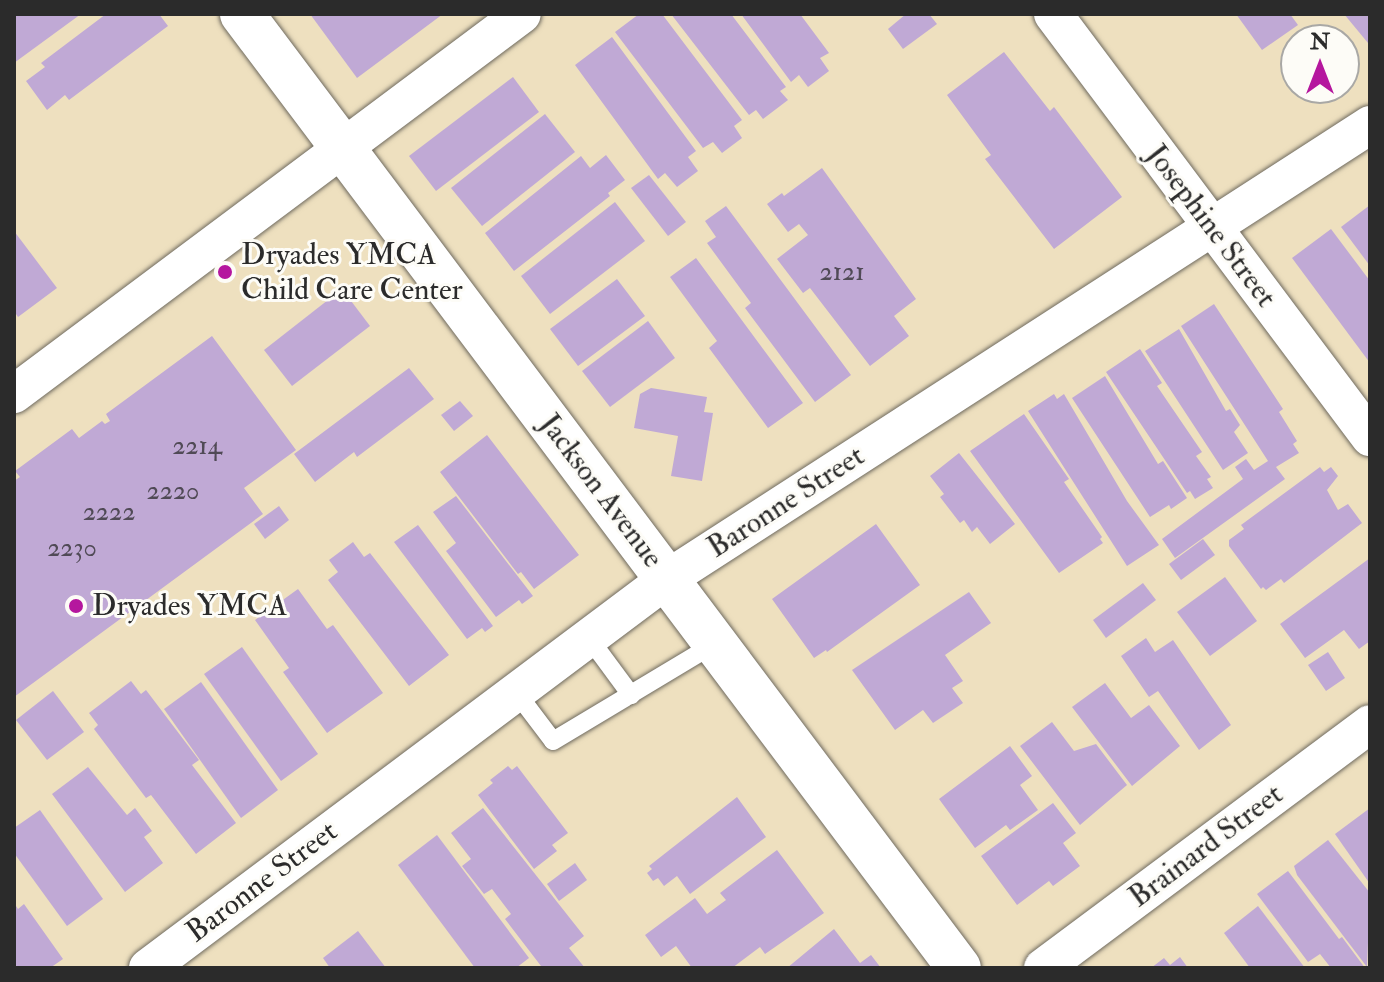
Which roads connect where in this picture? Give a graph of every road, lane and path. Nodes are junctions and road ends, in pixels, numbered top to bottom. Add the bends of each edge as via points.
1 (242, 14) edge
2 (522, 14) edge
3 (1053, 14) edge
4 (1370, 125) edge
5 (341, 147) junction
6 (1213, 228) junction
7 (14, 394) edge
8 (1370, 437) edge
9 (667, 579) junction
10 (589, 638) junction
11 (716, 643) junction
12 (516, 692) junction
13 (631, 695) junction
14 (1370, 724) edge
15 (148, 968) edge
16 (959, 968) edge
17 (1043, 968) edge

1 - 5 street, Jackson Avenue
2 - 5 street
3 - 6 street, Josephine Street
4 - 6 street, Baronne Street
5 - 7 street
5 - 9 street, Jackson Avenue
6 - 8 street, Josephine Street
6 - 9 street, Baronne Street
9 - 10 street, Baronne Street
9 - 11 street, Jackson Avenue
10 - 12 street, Baronne Street
10 - 13 lane
11 - 13 lane
11 - 16 street, Jackson Avenue
12 - 13 lane via 553,741
12 - 15 street, Baronne Street
14 - 17 street, Brainard Street

